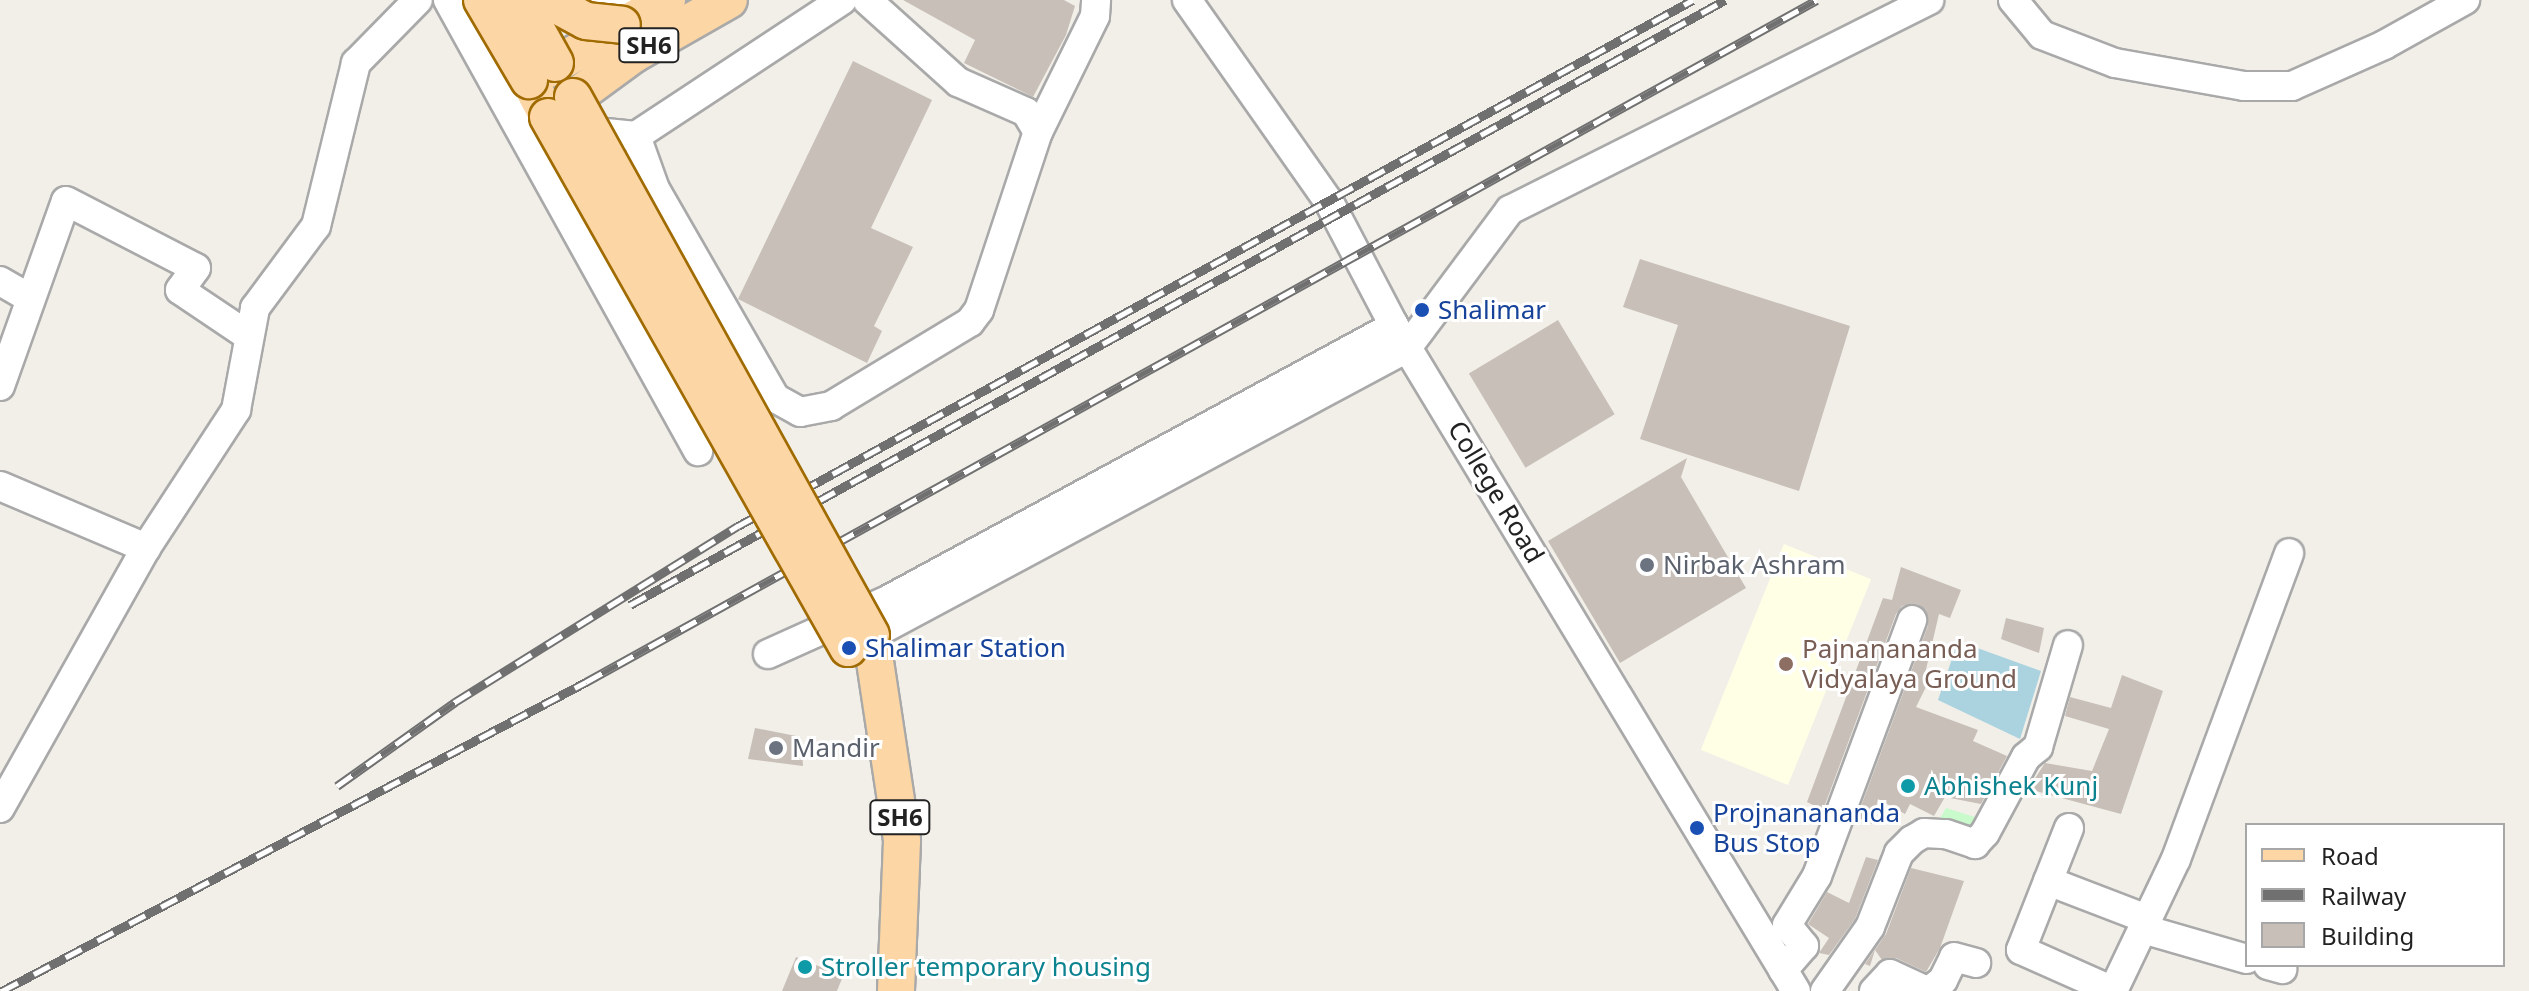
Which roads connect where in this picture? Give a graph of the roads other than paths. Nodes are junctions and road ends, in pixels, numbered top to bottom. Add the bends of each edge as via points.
1 (418, 0) edge
2 (425, 0) edge
3 (448, 0) edge
4 (482, 0) edge
5 (520, 0) edge
6 (547, 0) edge
7 (667, 0) edge
8 (729, 0) edge
9 (842, 0) edge
10 (867, 0) edge
11 (1096, 0) edge
12 (1187, 0) edge
13 (1929, 0) edge
14 (2013, 0) edge
15 (2465, 0) edge
16 (618, 8) edge
17 (527, 77) junction
18 (547, 113) junction
19 (1038, 132) junction
20 (636, 136) junction
21 (0, 281) edge
22 (30, 298) junction
23 (247, 335) junction
24 (1400, 337) junction
25 (0, 386) edge
26 (698, 451) dead end
27 (0, 486) edge
28 (146, 548) junction
29 (2289, 553) dead end
30 (1912, 620) dead end
31 (860, 642) junction
32 (2068, 645) dead end
33 (768, 654) dead end
34 (0, 808) edge
35 (2069, 828) dead end
36 (2048, 881) junction
37 (2145, 924) junction
38 (2245, 958) edge
39 (1976, 963) dead end
40 (1790, 981) edge
41 (896, 991) edge
42 (1825, 991) edge
43 (1874, 991) edge
44 (1928, 991) edge

1 - 23 street via 356,63 316,226 255,308
2 - 17 street
3 - 17 street
4 - 17 main road, bridge
5 - 17 main road, bridge
6 - 16 main road, bridge via 586,21
7 - 16 main road, SH6
8 - 18 main road, SH6 via 634,54
9 - 20 street
10 - 19 street via 958,82 1026,112
11 - 19 street via 1095,16
12 - 24 street, College Road via 1329,202
13 - 24 street via 1510,210
14 - 15 street via 2042,35 2115,63 2256,86 2292,86 2384,45
16 - 17 main road, SH6
17 - 18 main road
18 - 20 street
18 - 26 street
18 - 31 main road, bridge
19 - 20 street via 979,310 970,322 831,406 800,412 775,398 655,189
21 - 22 street
22 - 23 street via 66,201 196,268 180,290
22 - 25 street
23 - 28 street via 236,410
24 - 31 street via 1197,459
24 - 33 street via 886,601
24 - 40 street, College Road
27 - 28 street
28 - 34 street
29 - 37 street via 2176,859
30 - 40 street via 1817,876 1787,925 1804,946
31 - 41 main road, SH6 via 885,719 896,777 903,915
32 - 42 street via 2038,747 2026,757 1985,833 1975,844 1946,834 1924,833 1912,840 1899,853 1870,927
35 - 36 street
36 - 37 street
36 - 37 street via 2021,950 2113,991
37 - 38 street
39 - 44 street via 1954,957 1943,980
43 - 44 street via 1890,974

